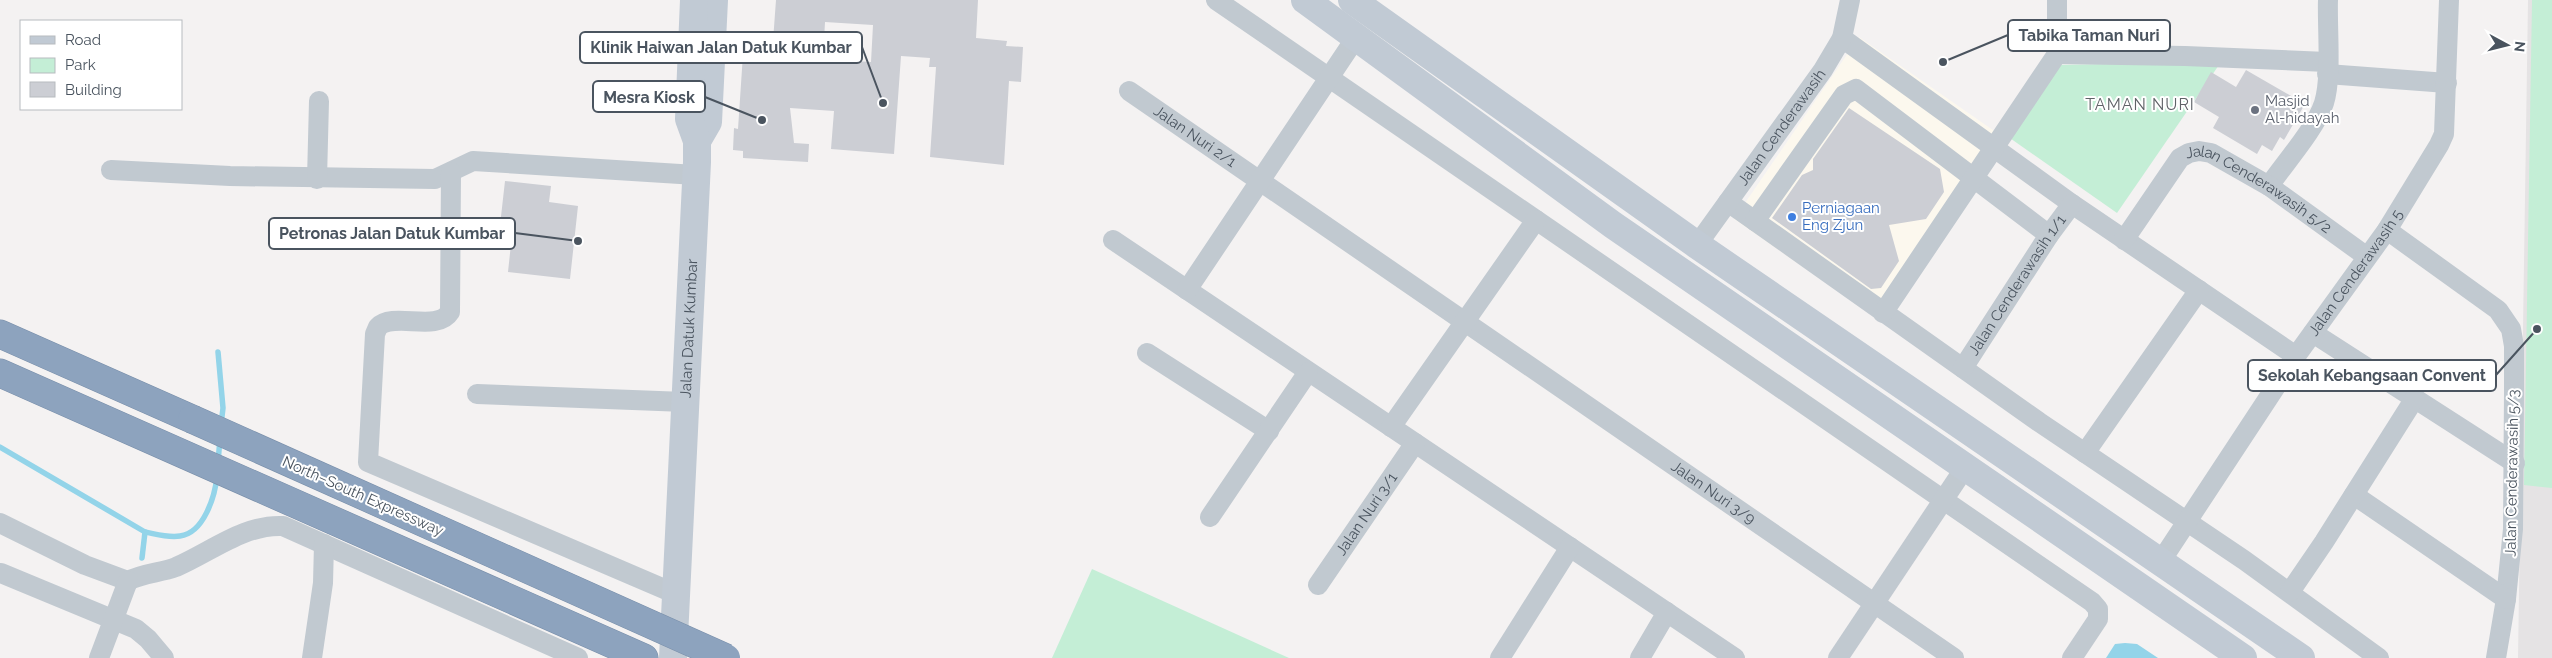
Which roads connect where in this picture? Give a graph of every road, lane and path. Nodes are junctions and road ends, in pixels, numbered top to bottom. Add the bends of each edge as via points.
1 (694, 0) edge
2 (714, 0) edge
3 (1216, 0) edge
4 (1304, 0) edge
5 (1352, 0) edge
6 (1850, 0) edge
7 (2057, 0) edge
8 (2328, 0) edge
9 (2449, 0) edge
10 (1357, 36) junction
11 (1842, 38) junction
12 (2056, 54) junction
13 (2327, 68) junction
14 (1888, 71) junction
15 (1329, 78) junction
16 (2447, 83) junction
17 (1130, 91) dead end
18 (1868, 97) junction
19 (319, 101) dead end
20 (703, 132) junction
21 (1994, 148) junction
22 (112, 170) dead end
23 (451, 172) junction
24 (696, 174) junction
25 (1975, 178) junction
26 (316, 179) junction
27 (1260, 181) junction
28 (2269, 186) junction
29 (1728, 202) junction
30 (2072, 204) junction
31 (1536, 220) junction
32 (1755, 221) junction
33 (2387, 230) junction
34 (2049, 235) junction
35 (1113, 240) dead end
36 (2124, 240) junction
37 (1697, 245) junction
38 (2366, 256) junction
39 (1187, 290) junction
40 (2199, 290) junction
41 (1883, 313) junction
42 (1464, 321) junction
43 (2313, 332) junction
44 (0, 334) edge
45 (1146, 353) dead end
46 (2296, 356) junction
47 (1963, 368) junction
48 (1308, 372) junction
49 (0, 373) edge
50 (477, 394) dead end
51 (2415, 398) junction
52 (685, 402) junction
53 (1391, 427) junction
54 (1269, 431) junction
55 (1415, 443) junction
56 (2085, 453) junction
57 (2515, 463) junction
58 (1966, 466) junction
59 (2354, 495) junction
60 (1944, 500) junction
61 (1210, 517) dead end
62 (2186, 520) junction
63 (0, 523) edge
64 (324, 544) junction
65 (1570, 547) junction
66 (2161, 561) junction
67 (0, 572) edge
68 (128, 581) junction
69 (1318, 584) dead end
70 (2290, 592) junction
71 (676, 594) junction
72 (2506, 599) junction
73 (1875, 602) junction
74 (1667, 612) junction
75 (114, 620) junction
76 (100, 658) edge
77 (164, 658) edge
78 (312, 658) edge
79 (578, 658) edge
80 (644, 658) edge
81 (673, 658) edge
82 (726, 658) edge
83 (1500, 658) edge
84 (1640, 658) edge
85 (1735, 658) edge
86 (1838, 658) edge
87 (1954, 658) edge
88 (2072, 658) edge
89 (2243, 658) edge
90 (2301, 658) edge
91 (2379, 658) edge
92 (2496, 658) edge

1 - 20 main road, Jalan Datuk Kumbar via 689,119
2 - 20 main road, Jalan Datuk Kumbar
3 - 15 street
4 - 10 main road
5 - 37 main road
6 - 11 street, Jalan Cenderawasih
7 - 12 street
8 - 13 street
9 - 16 street, Jalan Cenderawasih 5
10 - 15 street
10 - 58 main road via 1630,236
11 - 14 street
11 - 29 street, Jalan Cenderawasih via 1823,70
12 - 13 street
12 - 21 street
13 - 16 street
13 - 28 street via 2322,110
14 - 18 street
14 - 21 street
15 - 27 street
15 - 31 street
16 - 33 street, Jalan Cenderawasih 5 via 2444,134
17 - 27 street, Jalan Nuri 2/1
18 - 25 street
18 - 32 street via 1856,89 1844,95
19 - 26 street
20 - 24 main road, Jalan Datuk Kumbar
21 - 25 street
21 - 30 street
22 - 26 street
23 - 24 street via 473,161
23 - 26 street via 435,179
23 - 71 street via 450,312 438,320 387,322 378,327 368,462
24 - 52 main road, Jalan Datuk Kumbar
25 - 34 street
25 - 41 street
27 - 39 street
27 - 42 street, Jalan Nuri 2/1
28 - 36 street, Jalan Cenderawasih 5/2 via 2211,153 2189,153 2180,158
28 - 38 street, Jalan Cenderawasih 5/2
29 - 32 street
29 - 37 street, Jalan Cenderawasih
30 - 34 street, Jalan Cenderawasih 1/1
30 - 36 street
31 - 42 street
31 - 60 street
32 - 41 street
33 - 38 street, Jalan Cenderawasih 5
33 - 57 street, Jalan Cenderawasih 5/3 via 2506,318 2514,346
34 - 47 street, Jalan Cenderawasih 1/1
35 - 39 street
36 - 40 street
37 - 66 main road
38 - 43 street, Jalan Cenderawasih 5
39 - 48 street
40 - 46 street
40 - 56 street
41 - 47 street
42 - 53 street
42 - 73 street, Jalan Nuri 3/9
43 - 46 street, Jalan Cenderawasih 5
43 - 51 street
44 - 82 highway, North–South Expressway, bridge
45 - 54 street
46 - 62 street, Jalan Cenderawasih 5
47 - 56 street
48 - 53 street
48 - 54 street
49 - 80 highway
50 - 52 street
51 - 57 street
51 - 59 street
52 - 71 main road, Jalan Datuk Kumbar
53 - 55 street
54 - 61 street
55 - 65 street
55 - 69 street, Jalan Nuri 3/1
56 - 62 street
57 - 72 street, Jalan Cenderawasih 5/3
58 - 60 street
58 - 89 main road
59 - 70 street
59 - 72 street
60 - 73 street
60 - 88 street via 2092,602 2098,610 2098,619
62 - 66 street, Jalan Cenderawasih 5
62 - 70 street
63 - 68 street via 84,565
64 - 68 street via 284,526 270,525 237,536 175,567
64 - 78 street via 323,583
64 - 79 street
65 - 74 street
65 - 83 street
66 - 90 main road
67 - 75 street
68 - 75 street
70 - 91 street
71 - 81 main road, Jalan Datuk Kumbar
72 - 92 street, Jalan Cenderawasih 5/3
73 - 86 street
73 - 87 street, Jalan Nuri 3/9
74 - 84 street
74 - 85 street
75 - 76 street
75 - 77 street via 148,639

